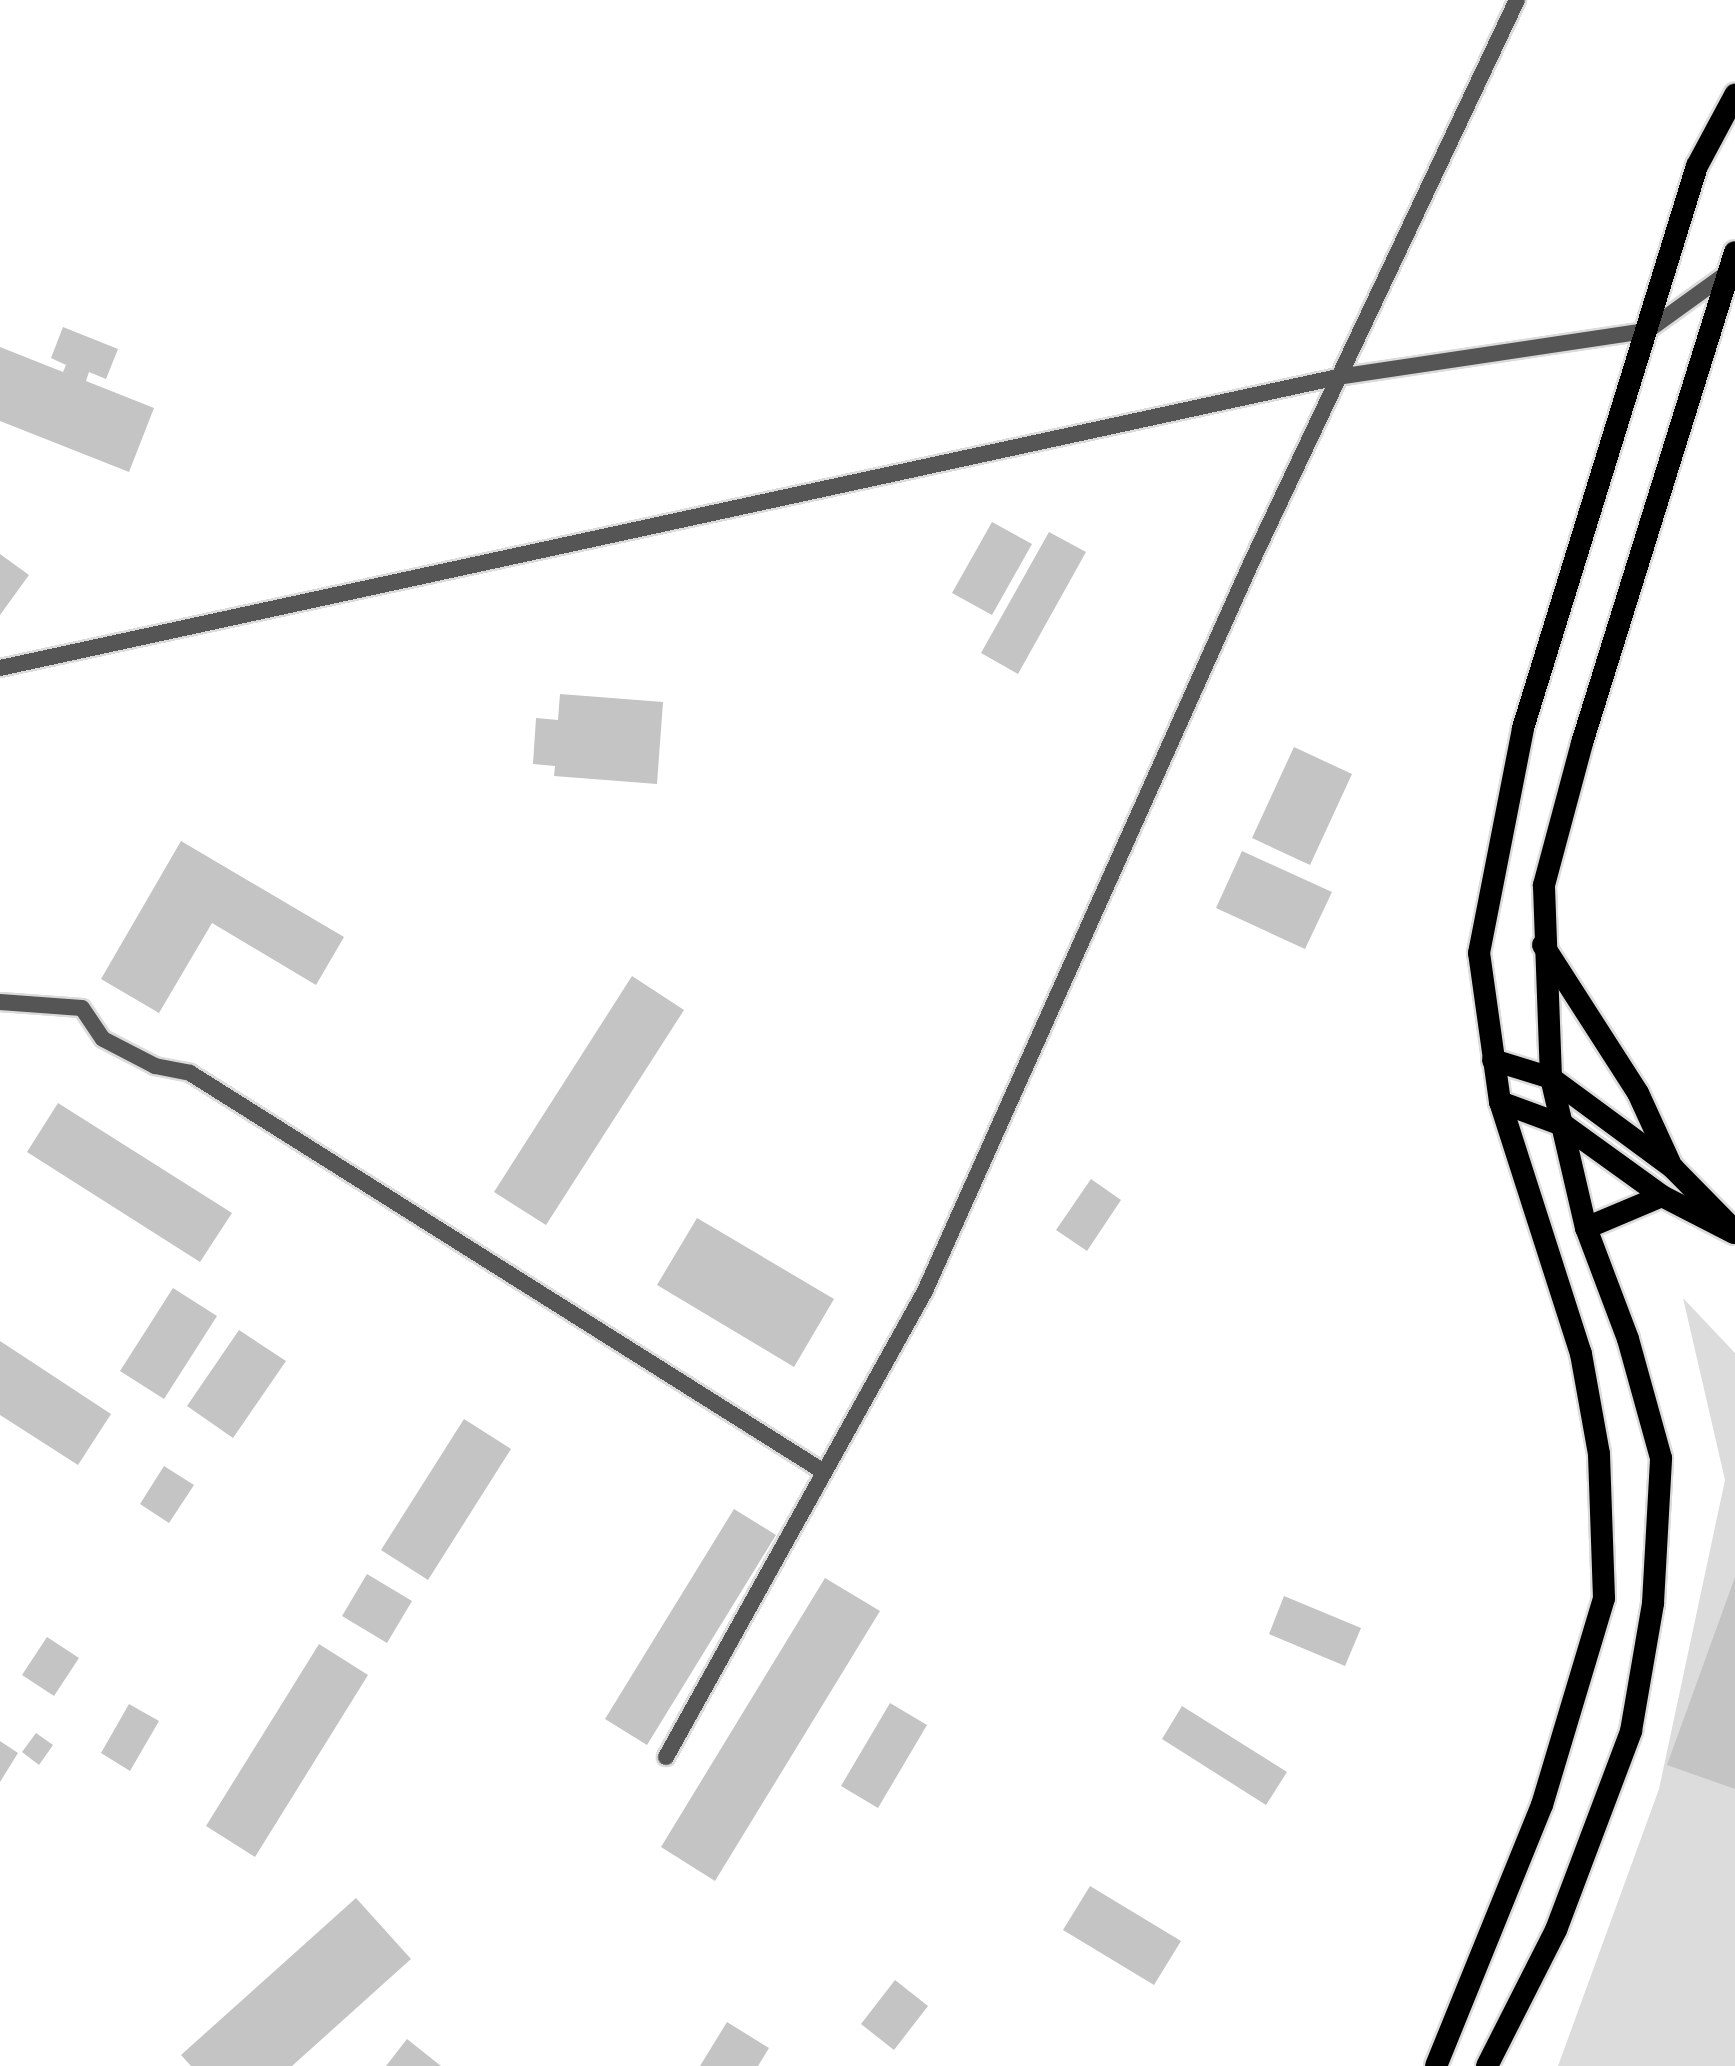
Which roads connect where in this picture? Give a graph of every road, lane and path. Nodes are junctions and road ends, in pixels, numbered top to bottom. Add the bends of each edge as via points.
1 (1517, 0) edge
2 (1735, 95) edge
3 (1735, 252) edge
4 (1730, 275) edge
5 (1647, 331) junction
6 (1338, 377) junction
7 (0, 668) edge
8 (1543, 945) junction
9 (0, 1002) edge
10 (1493, 1060) junction
11 (1551, 1078) junction
12 (1500, 1102) junction
13 (1565, 1126) junction
14 (1673, 1168) junction
15 (1662, 1196) junction
16 (1586, 1228) junction
17 (1735, 1232) edge
18 (824, 1472) junction
19 (666, 1757) dead end
20 (1436, 2066) edge
21 (1487, 2066) edge

1 - 6 street
2 - 5 highway via 1697,166
3 - 4 highway
4 - 5 street
4 - 8 highway via 1582,743 1544,885
5 - 6 street
5 - 10 highway via 1523,728 1479,953
6 - 7 street
6 - 18 street via 925,1291
8 - 11 highway
8 - 14 highway via 1638,1093
9 - 18 street via 82,1008 103,1039 155,1066 190,1073
10 - 11 highway
10 - 12 highway
11 - 13 highway
11 - 14 highway
12 - 13 highway
12 - 20 highway via 1581,1354 1599,1454 1604,1598 1542,1805
13 - 15 highway
13 - 16 highway
14 - 17 highway
15 - 16 highway
15 - 17 highway
16 - 21 highway via 1628,1339 1661,1458 1653,1603 1631,1731 1556,1930
18 - 19 street

